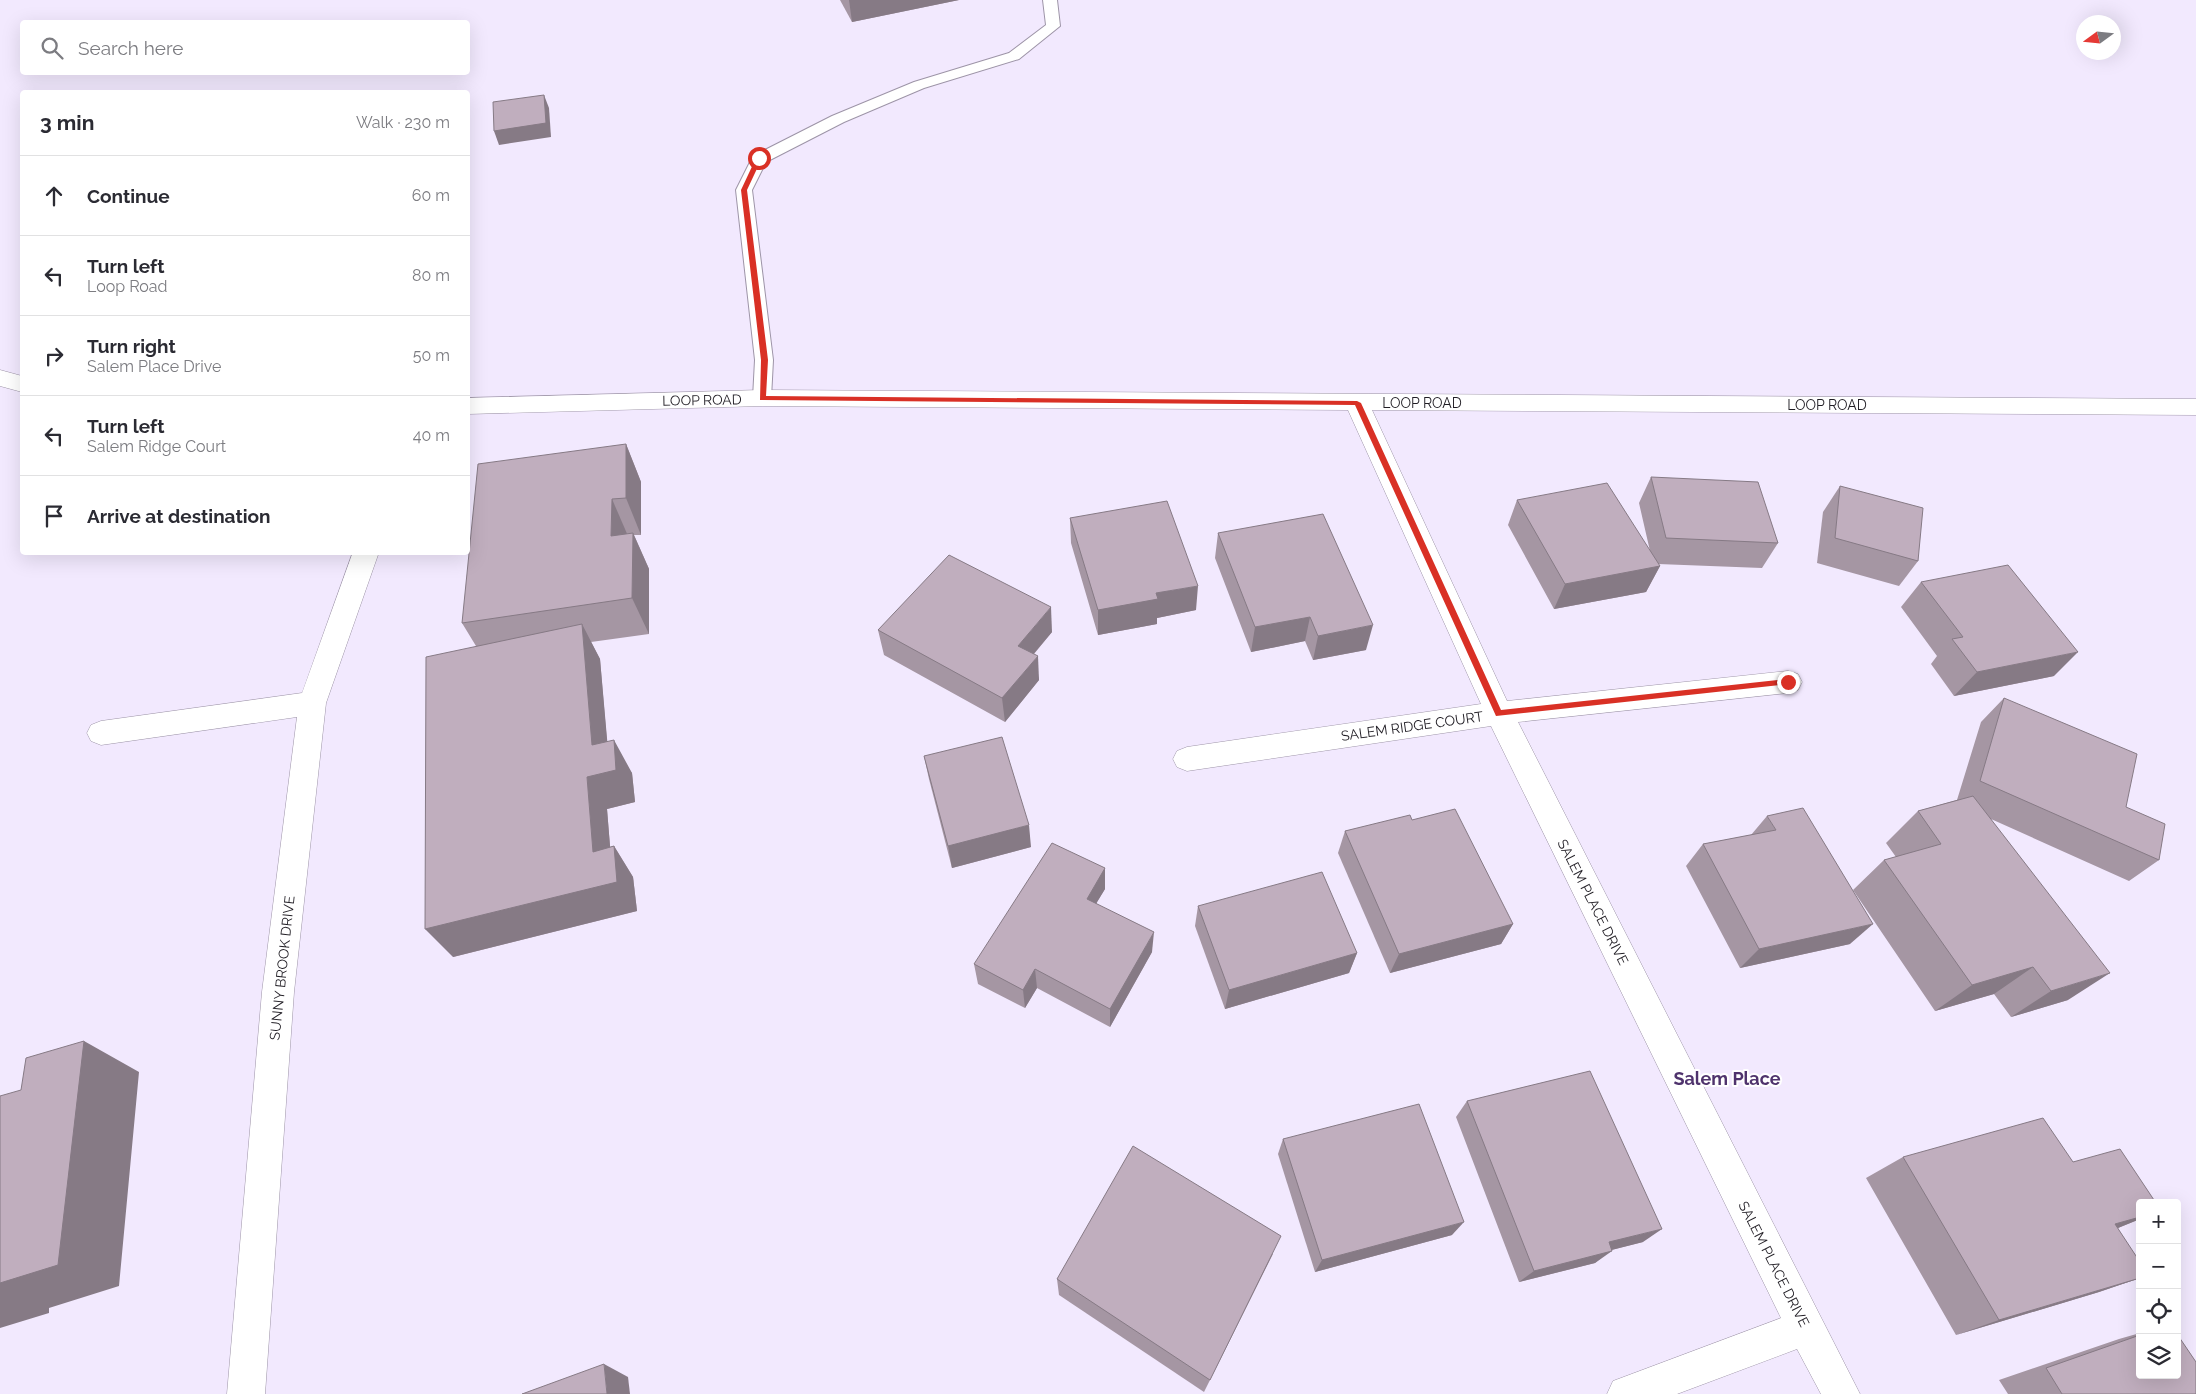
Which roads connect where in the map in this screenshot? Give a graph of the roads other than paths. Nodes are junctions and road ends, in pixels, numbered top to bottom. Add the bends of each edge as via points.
1 (1050, 0) edge
2 (0, 378) edge
3 (20, 383) edge
4 (762, 398) junction
5 (1357, 403) junction
6 (470, 406) edge
7 (2196, 407) edge
8 (365, 555) edge
9 (1788, 682) dead end
10 (312, 703) junction
11 (1499, 714) junction
12 (101, 733) dead end
13 (1187, 759) dead end
14 (1805, 1328) junction
15 (239, 1391) edge
16 (1626, 1394) edge
17 (1841, 1394) edge

1 - 4 lane via 1053,26 1014,56 920,85 838,119 759,158 744,190 764,360
2 - 3 street
4 - 5 street, LOOP ROAD
4 - 6 street, LOOP ROAD
5 - 7 street, LOOP ROAD
5 - 11 street, SALEM PLACE DRIVE
8 - 10 street, SUNNY BROOK DRIVE
9 - 11 street, SALEM RIDGE COURT
10 - 12 street
10 - 15 street, SUNNY BROOK DRIVE via 278,992
11 - 13 street, SALEM RIDGE COURT
11 - 14 street, SALEM PLACE DRIVE
14 - 16 street
14 - 17 street, SALEM PLACE DRIVE

